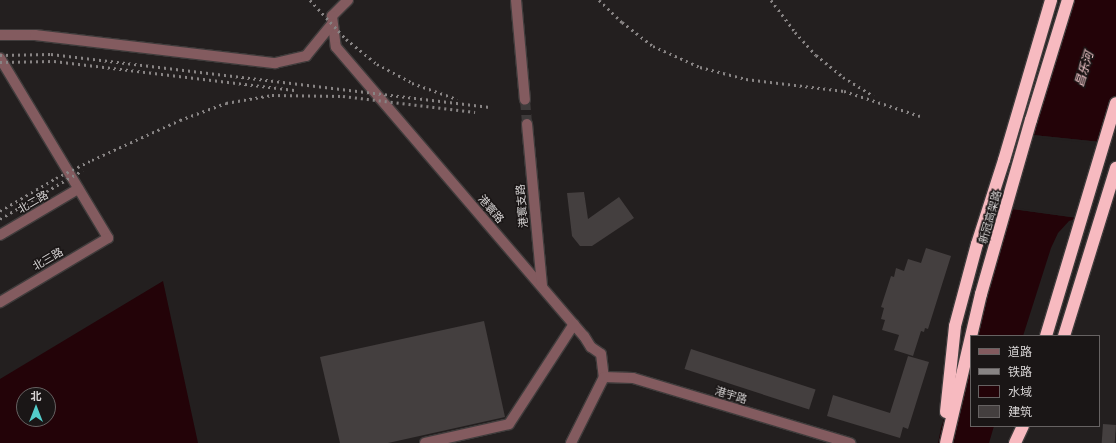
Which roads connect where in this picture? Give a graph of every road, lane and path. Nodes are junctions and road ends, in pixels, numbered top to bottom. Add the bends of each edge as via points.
1 (348, 0) edge
2 (516, 0) edge
3 (1051, 0) edge
4 (1068, 0) edge
5 (332, 24) junction
6 (0, 35) edge
7 (0, 58) edge
8 (4, 70) edge
9 (525, 100) tunnel mouth
10 (1116, 103) edge
11 (1116, 123) edge
12 (527, 124) tunnel mouth
13 (1112, 138) dead end
14 (1116, 168) edge
15 (78, 189) junction
16 (0, 235) edge
17 (542, 286) junction
18 (0, 302) edge
19 (574, 324) junction
20 (971, 335) edge
21 (1046, 335) edge
22 (1064, 335) edge
23 (970, 340) edge
24 (604, 377) junction
25 (1019, 427) edge
26 (1022, 427) edge
27 (425, 443) edge
28 (571, 443) edge
29 (850, 443) edge
30 (945, 443) edge
31 (1014, 443) edge

1 - 5 street via 332,16
2 - 9 street
3 - 30 highway via 977,244 955,326
4 - 20 highway, 新冠高架路 via 1031,120
5 - 6 street via 306,56 275,63 35,36
5 - 17 street, 港寰路 via 336,47
7 - 8 street
8 - 15 street
10 - 21 highway
11 - 13 street
12 - 17 street, 港寰支路
14 - 22 highway
15 - 16 street, 北二路
15 - 18 street, 北三路 via 108,238
17 - 19 street, 港寰路
19 - 24 street, 港寰路 via 591,347 601,354
19 - 27 street via 509,424
23 - 30 highway, 新冠高架路
24 - 28 street
24 - 29 street, 港宇路 via 633,378
25 - 31 highway
26 - 31 highway

